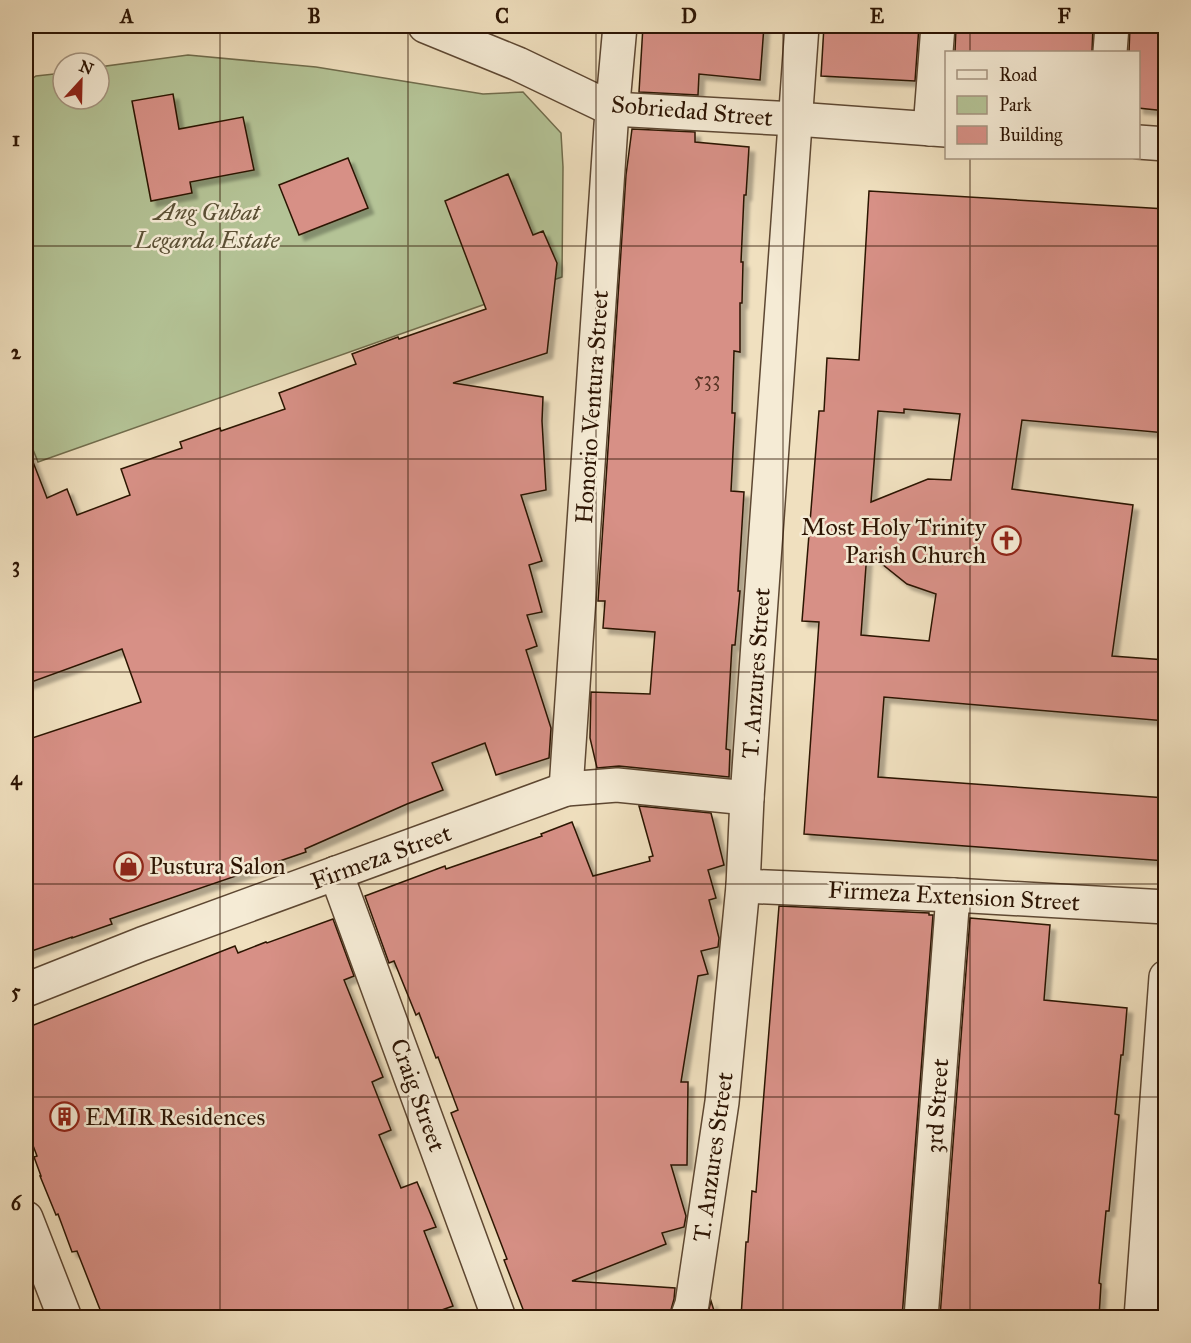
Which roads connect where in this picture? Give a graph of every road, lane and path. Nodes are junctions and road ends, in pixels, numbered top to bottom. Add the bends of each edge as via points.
1 (425, 26) edge
2 (620, 26) edge
3 (802, 26) edge
4 (938, 26) edge
5 (1112, 26) edge
6 (1110, 51) edge
7 (612, 109) junction
8 (796, 119) junction
9 (938, 130) edge
10 (1140, 142) edge
11 (1166, 144) edge
12 (566, 789) junction
13 (747, 798) junction
14 (336, 873) junction
15 (743, 886) junction
16 (953, 895) junction
17 (1166, 907) edge
18 (1166, 977) edge
19 (26, 990) edge
20 (26, 1218) edge
21 (65, 1317) edge
22 (499, 1317) edge
23 (687, 1317) edge
24 (921, 1317) edge
25 (1141, 1317) edge

1 - 7 street, Sobriedad Street
2 - 7 street, Honorio Ventura Street
3 - 8 street, T. Anzures Street
4 - 9 street
5 - 6 street
7 - 8 street, Sobriedad Street
7 - 12 street, Honorio Ventura Street
8 - 9 street, Sobriedad Street
8 - 13 street, T. Anzures Street
10 - 11 street
12 - 13 street, Firmeza Street via 617,785
12 - 14 street, Firmeza Street
13 - 15 street, T. Anzures Street
14 - 19 street, Firmeza Street
14 - 22 street, Craig Street
15 - 16 street, Firmeza Extension Street
15 - 23 street, T. Anzures Street via 722,1102
16 - 17 street, Firmeza Extension Street
16 - 24 street, 3rd Street
18 - 25 street
20 - 21 street

